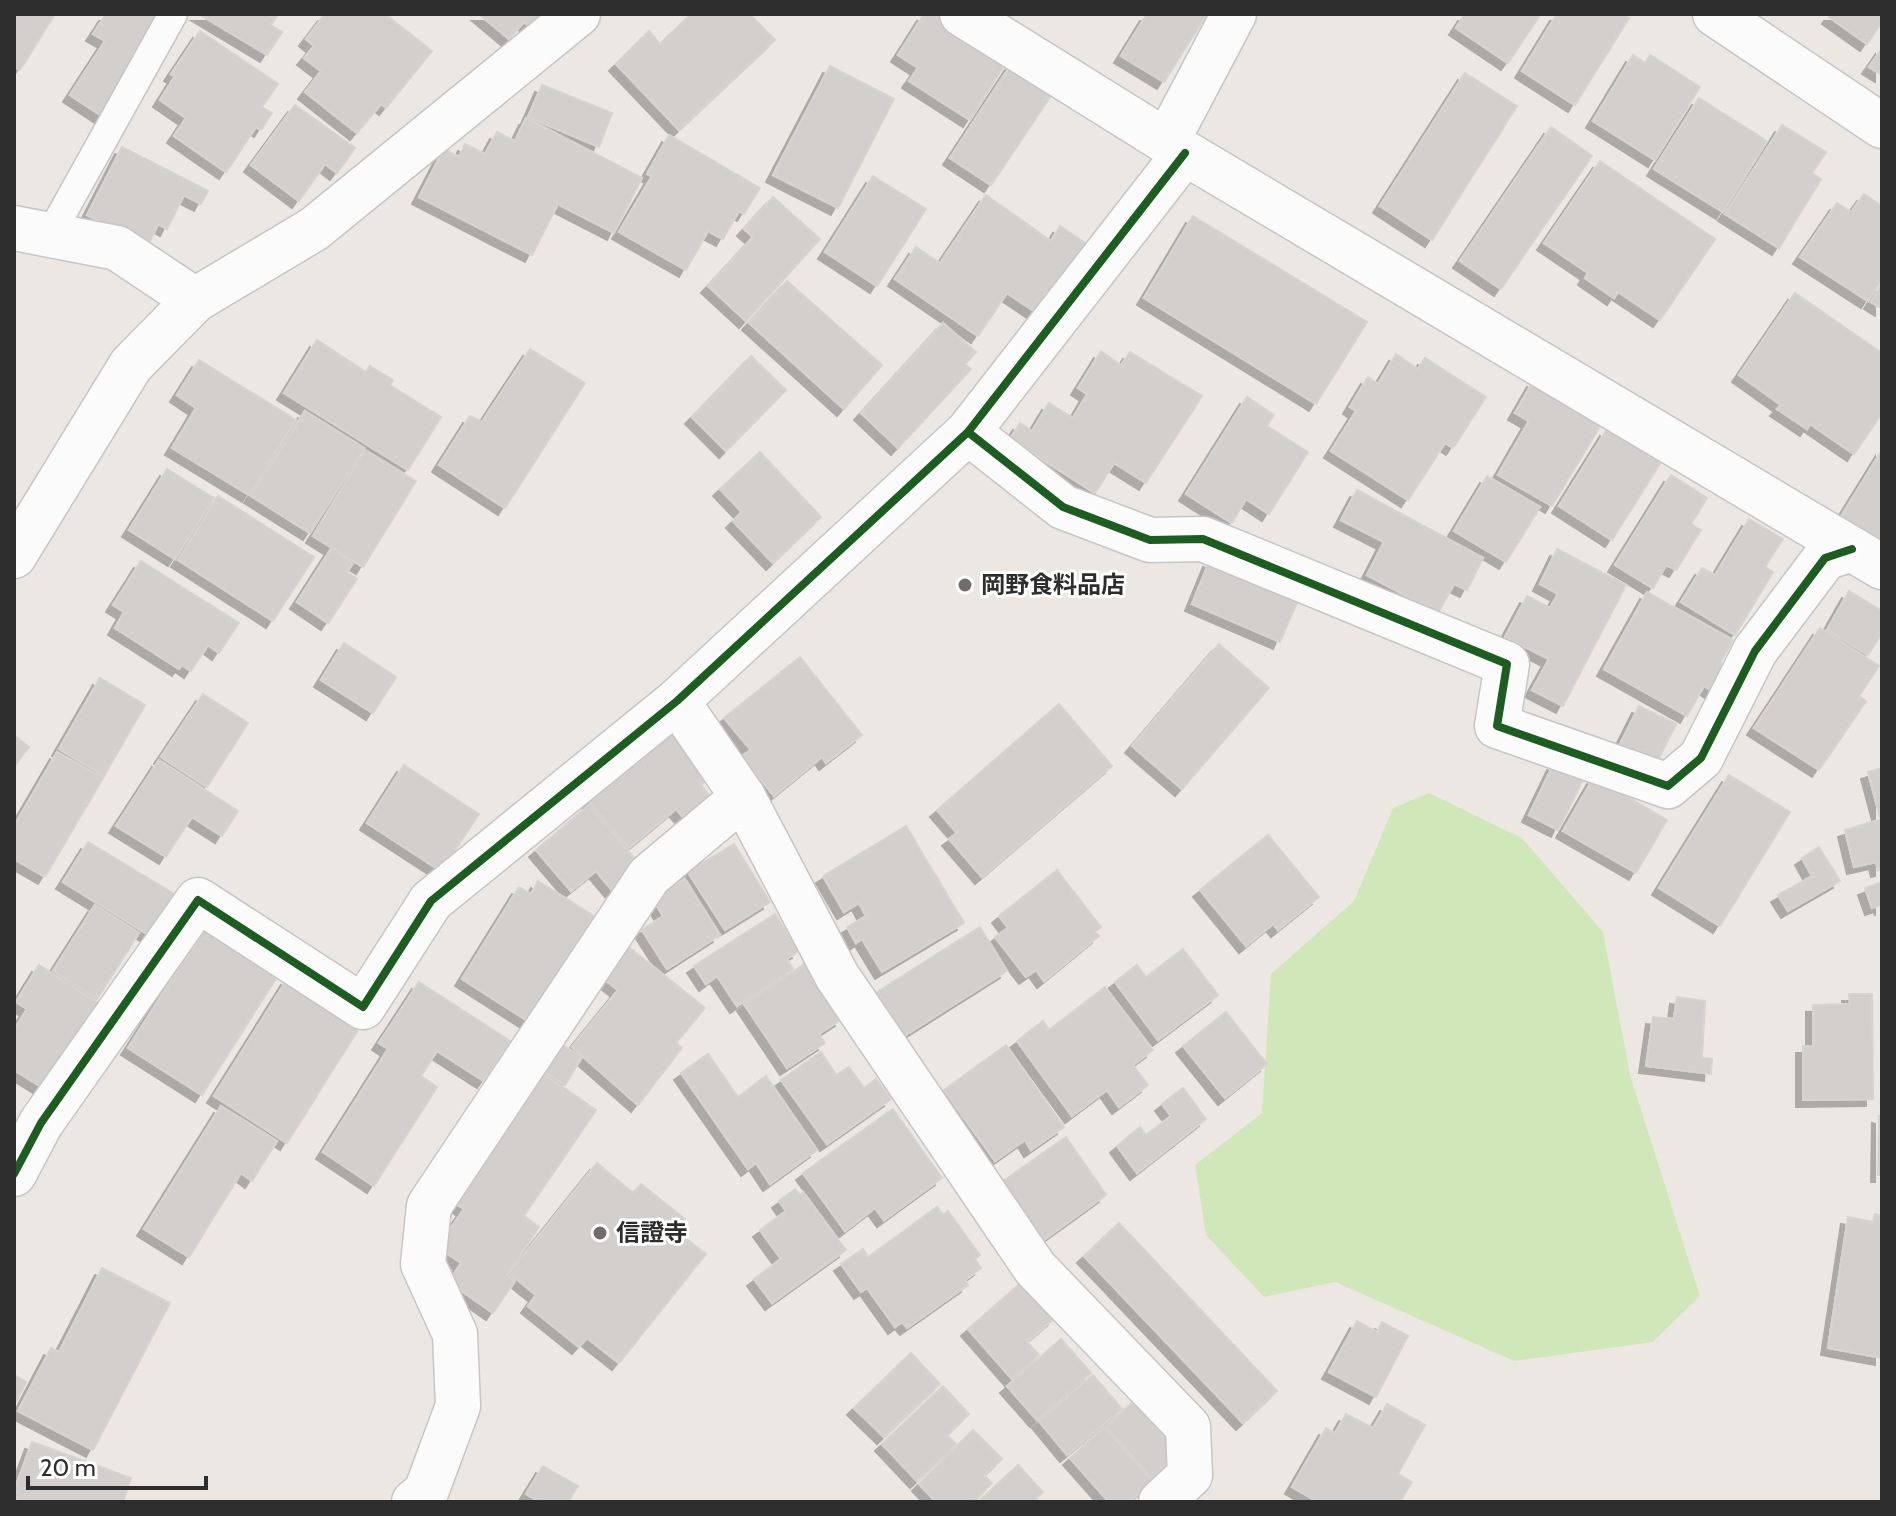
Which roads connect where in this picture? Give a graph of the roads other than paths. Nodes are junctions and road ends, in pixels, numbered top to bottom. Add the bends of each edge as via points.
1 (173, 14) edge
2 (578, 14) edge
3 (962, 14) edge
4 (1234, 14) edge
5 (1715, 14) edge
6 (1882, 126) edge
7 (1176, 147) junction
8 (32, 231) edge
9 (195, 300) junction
10 (968, 432) junction
11 (14, 556) edge
12 (1867, 558) edge
13 (677, 701) junction
14 (743, 797) junction
15 (14, 1174) edge
16 (427, 1499) edge
17 (1161, 1502) edge

1 - 8 lane
2 - 9 street via 314,229
3 - 7 street
4 - 7 street
5 - 6 street
7 - 10 street
7 - 12 street
8 - 9 street via 117,248
9 - 11 street via 131,365
10 - 12 street via 1063,507 1150,540 1203,539 1507,664 1497,726 1668,786 1701,758 1755,651 1825,558
10 - 13 street
13 - 14 street
13 - 15 street via 431,901 363,1007 198,900 41,1123
14 - 16 street via 649,876 429,1206 423,1264 455,1334 458,1406
14 - 17 street via 837,976 1035,1268 1188,1427 1190,1475

